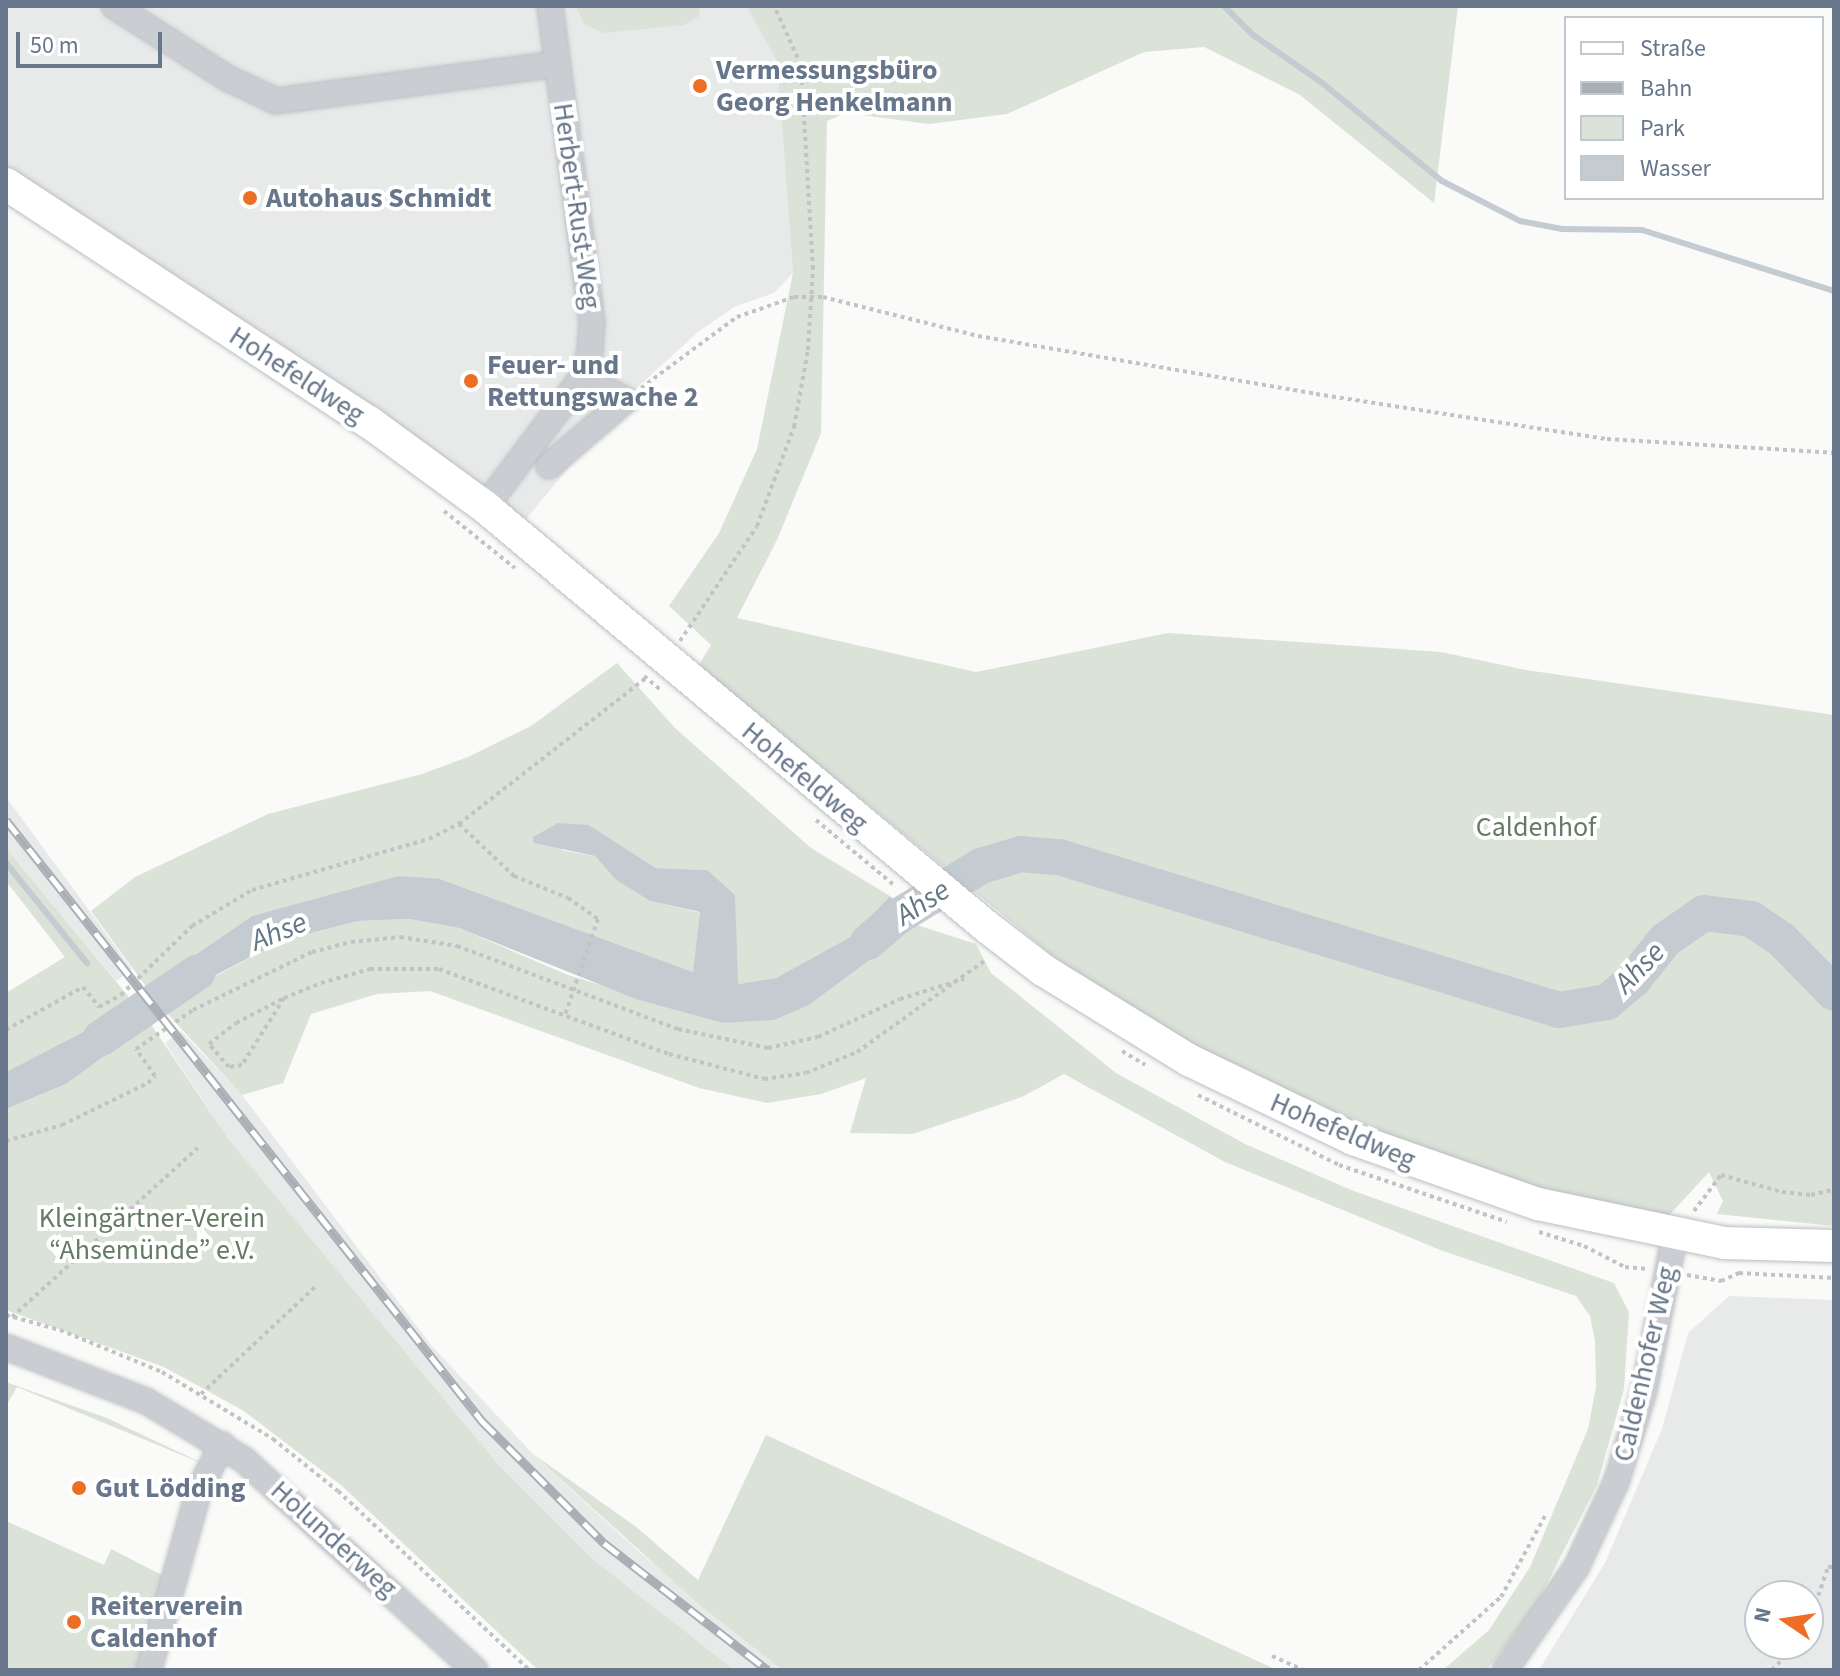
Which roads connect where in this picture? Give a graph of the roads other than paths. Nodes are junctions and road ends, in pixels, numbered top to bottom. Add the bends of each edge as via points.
1 (114, 6) edge
2 (550, 6) edge
3 (557, 64) junction
4 (6, 184) edge
5 (582, 378) junction
6 (549, 466) dead end
7 (485, 507) junction
8 (1682, 1236) junction
9 (1834, 1246) edge
10 (6, 1347) edge
11 (222, 1445) junction
12 (149, 1670) edge
13 (475, 1670) edge
14 (1505, 1670) edge

1 - 3 street, Herbert-Rust-Weg via 251,92 276,101
2 - 3 street, Herbert-Rust-Weg
3 - 5 street, Herbert-Rust-Weg via 592,322
4 - 7 main road, Hohefeldweg via 369,422
5 - 6 street via 626,400
5 - 7 street, Herbert-Rust-Weg
7 - 8 main road, Hohefeldweg via 656,668 997,934 1189,1060 1353,1139 1538,1204
8 - 9 main road, Caldenhofer Weg
8 - 14 street, Caldenhofer Weg via 1667,1271 1644,1391 1617,1480 1576,1568
10 - 11 street, Holunderweg via 109,1383
11 - 12 street via 199,1490
11 - 13 street, Holunderweg via 311,1516

